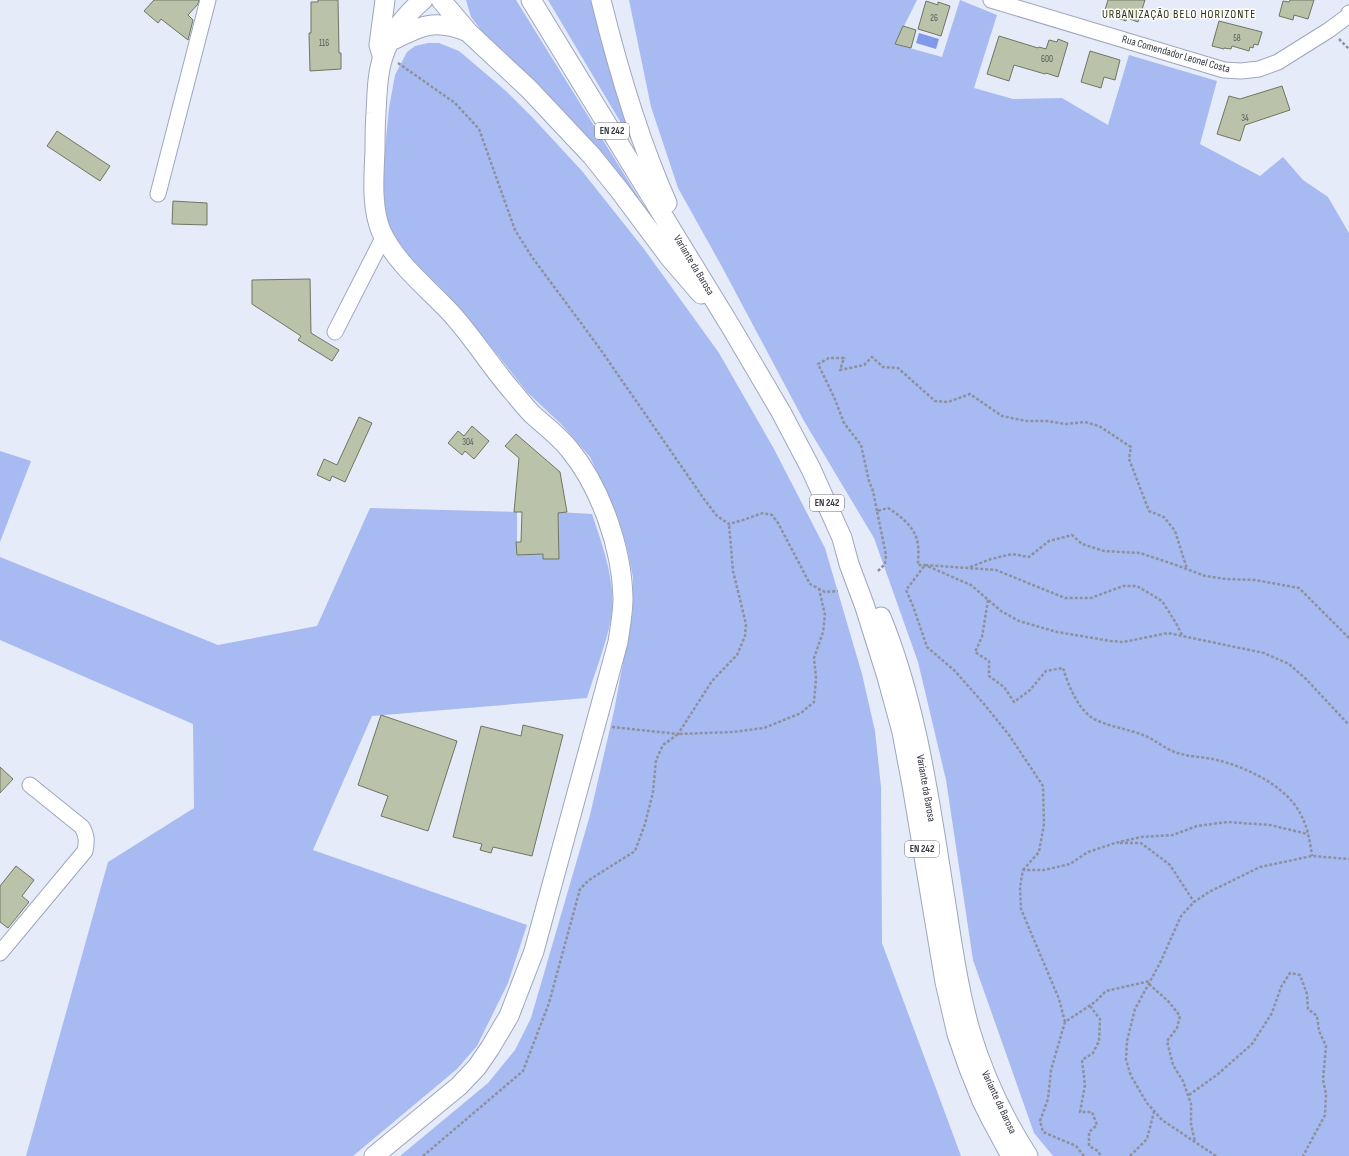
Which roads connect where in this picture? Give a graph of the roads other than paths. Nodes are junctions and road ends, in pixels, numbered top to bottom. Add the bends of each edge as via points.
1 (208, 0) edge
2 (385, 0) edge
3 (422, 0) edge
4 (441, 0) edge
5 (531, 0) edge
6 (601, 0) edge
7 (991, 0) edge
8 (1349, 13) edge
9 (468, 32) junction
10 (386, 50) junction
11 (158, 194) dead end
12 (384, 236) junction
13 (692, 263) junction
14 (731, 327) junction
15 (335, 332) dead end
16 (842, 538) junction
17 (30, 785) dead end
18 (0, 953) edge
19 (374, 1156) edge
20 (1011, 1156) edge
21 (1028, 1156) edge

1 - 11 street
2 - 10 main road via 379,45
3 - 10 main road via 398,27
4 - 9 main road
5 - 13 main road, Variante da Barosa / EN 242
6 - 13 main road via 619,68 645,147
7 - 8 street, Rua Comendador Leonel Costa via 1224,70 1241,71 1259,69 1278,62 1329,30
9 - 10 main road via 448,25 420,27
9 - 14 main road via 529,89 592,156 670,258
10 - 12 main road via 378,81 374,175 377,216
12 - 15 street
12 - 19 main road via 402,262 460,324 520,401 569,448 589,476 607,518 615,549 623,604 618,642 534,951 509,1016 481,1060 459,1086
13 - 14 main road, Variante da Barosa / EN 242
14 - 16 main road, Variante da Barosa / EN 242 via 811,469
16 - 20 main road, Variante da Barosa / EN 242 via 885,670 902,732 945,982 957,1034 982,1101
16 - 21 main road, Variante da Barosa / EN 242 via 857,559 867,581 904,685 925,776 957,972 970,1030 996,1098
17 - 18 street via 82,827 87,842 85,851

